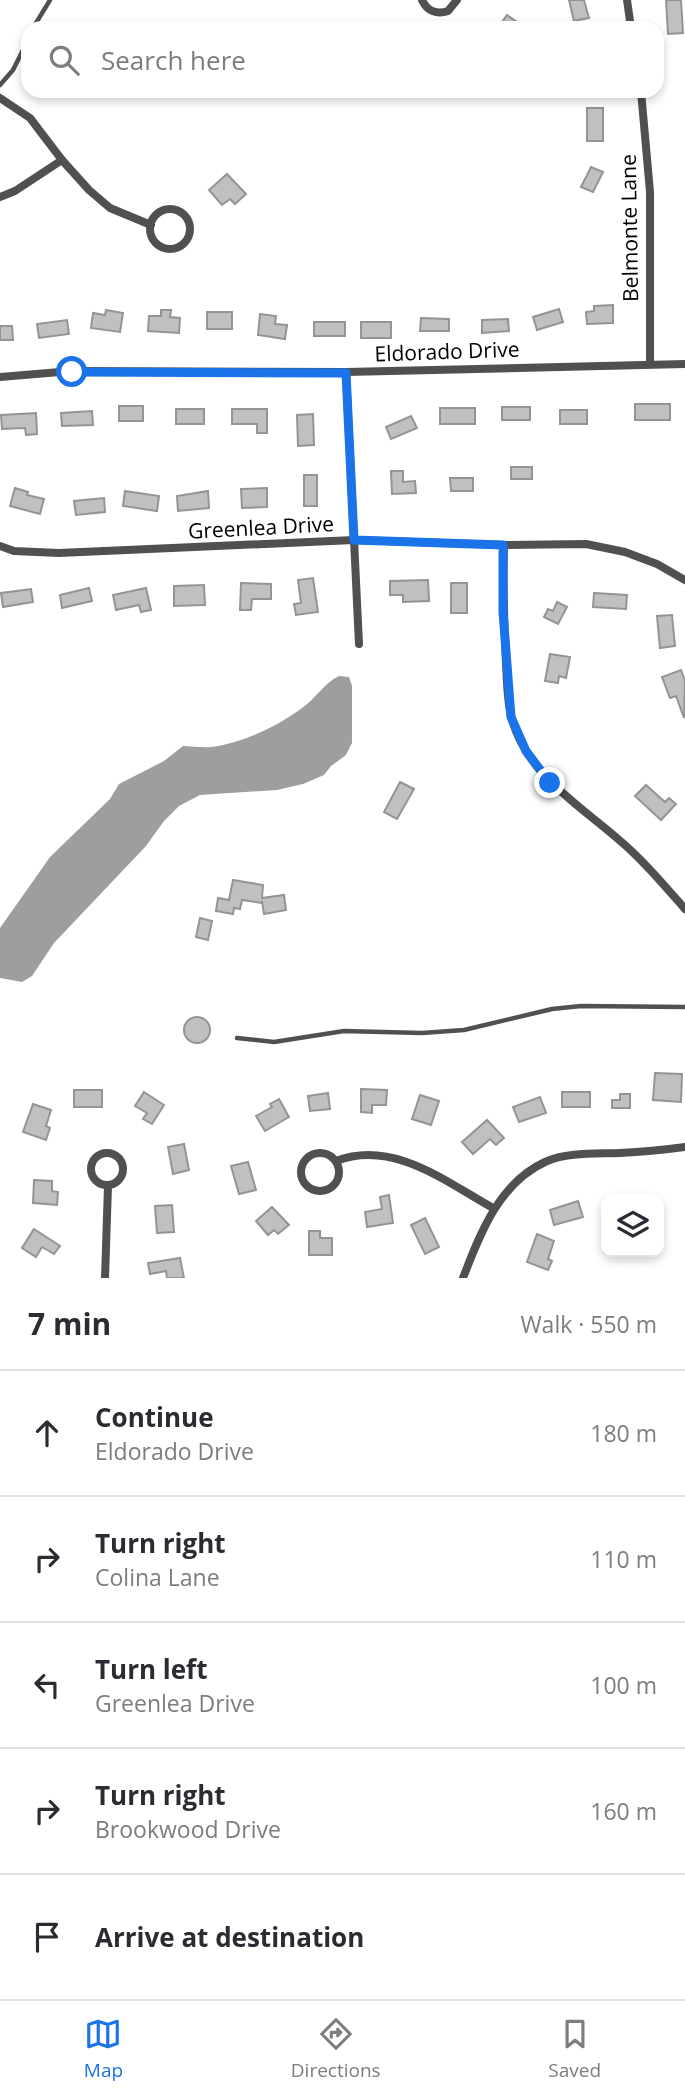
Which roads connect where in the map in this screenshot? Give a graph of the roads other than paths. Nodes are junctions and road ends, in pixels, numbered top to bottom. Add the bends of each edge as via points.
1 (50, 0) edge
2 (422, 0) edge
3 (457, 0) edge
4 (627, 0) edge
5 (37, 21) edge
6 (630, 21) edge
7 (21, 54) edge
8 (0, 85) edge
9 (0, 98) edge
10 (641, 98) edge
11 (62, 160) junction
12 (0, 197) edge
13 (150, 225) junction
14 (650, 364) junction
15 (685, 364) edge
16 (346, 373) junction
17 (0, 377) edge
18 (354, 540) junction
19 (503, 545) junction
20 (0, 546) edge
21 (685, 580) edge
22 (359, 644) dead end
23 (685, 909) edge
24 (685, 1007) edge
25 (237, 1038) dead end
26 (685, 1147) edge
27 (336, 1161) junction
28 (108, 1186) junction
29 (494, 1208) junction
30 (105, 1278) edge
31 (463, 1278) edge

1 - 5 lane
2 - 3 street via 437,13 448,11
4 - 6 street
7 - 8 lane
9 - 11 street via 30,118
10 - 14 street, Belmonte Lane via 650,192
11 - 12 street
11 - 13 street via 110,208
13 - 13 street via 152,237 167,248 184,243 190,232 185,215 174,209 162,211
14 - 15 street, Eldorado Drive
14 - 16 street, Eldorado Drive
16 - 17 street, Eldorado Drive via 72,372
16 - 18 street
18 - 19 street, Greenlea Drive
18 - 20 street, Greenlea Drive via 59,553
18 - 22 street
19 - 21 street, Greenlea Drive via 586,544 625,552
19 - 23 street via 508,690 511,717 522,743 550,783 620,841
24 - 25 lane via 581,1006 464,1030 344,1031 274,1042
26 - 29 street via 546,1161 515,1182
27 - 27 street via 321,1153 309,1156 301,1166 304,1184 314,1191 331,1188 340,1173
27 - 29 street via 353,1155 388,1156
28 - 28 street via 91,1174 92,1163 104,1153 115,1155 124,1170 119,1181
28 - 30 street
29 - 31 street

